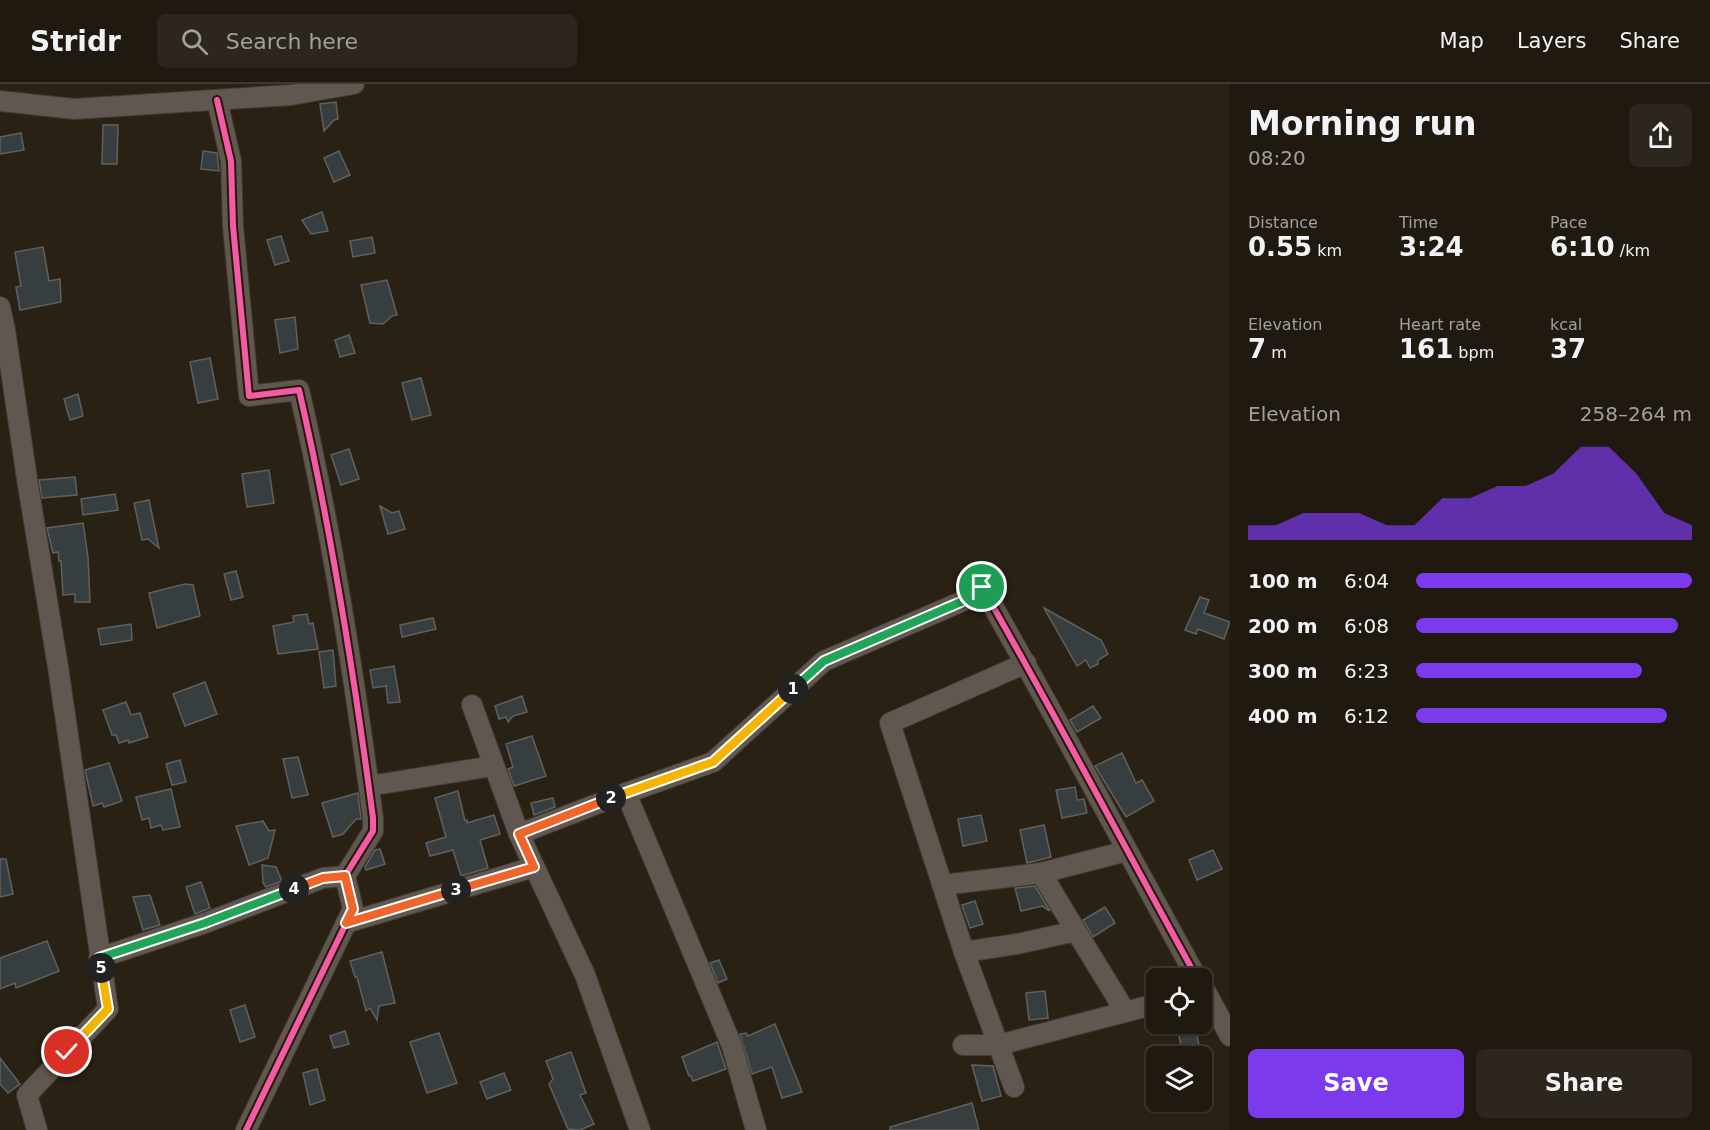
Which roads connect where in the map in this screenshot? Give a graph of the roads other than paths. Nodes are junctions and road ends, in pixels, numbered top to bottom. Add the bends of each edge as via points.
1 (354, 84) edge
2 (217, 100) junction
3 (0, 101) edge
4 (0, 307) edge
5 (1026, 663) junction
6 (472, 705) dead end
7 (493, 766) junction
8 (369, 786) junction
9 (626, 793) junction
10 (519, 834) junction
11 (1126, 851) junction
12 (534, 867) junction
13 (1041, 873) junction
14 (345, 876) junction
15 (943, 885) junction
16 (346, 923) junction
17 (1076, 931) junction
18 (964, 952) junction
19 (99, 958) junction
20 (1191, 968) edge
21 (1146, 1006) edge
22 (1212, 1006) edge
23 (1125, 1011) junction
24 (1230, 1036) edge
25 (998, 1045) junction
26 (963, 1046) dead end
27 (1014, 1087) dead end
28 (38, 1130) edge
29 (246, 1130) edge
30 (640, 1130) edge
31 (756, 1130) edge

1 - 2 street via 291,95
2 - 3 street via 74,109
2 - 8 street via 231,161 249,396 299,390 322,491
4 - 19 street via 58,667
5 - 9 street via 982,587 970,598 824,661 713,762
5 - 11 street
5 - 15 street via 890,723
6 - 7 street
7 - 8 street
7 - 10 street
8 - 14 street via 373,831
9 - 10 street
9 - 31 street via 732,1047
10 - 12 street
11 - 13 street
11 - 20 street
12 - 16 street
12 - 30 street via 585,975
13 - 15 street
13 - 17 street
14 - 16 street via 353,909
14 - 19 street via 323,878
15 - 18 street
16 - 29 street
17 - 18 street
17 - 23 street
18 - 25 street
19 - 28 street via 108,1009 27,1095
21 - 23 street
22 - 24 street
23 - 25 street
25 - 26 street
25 - 27 street

